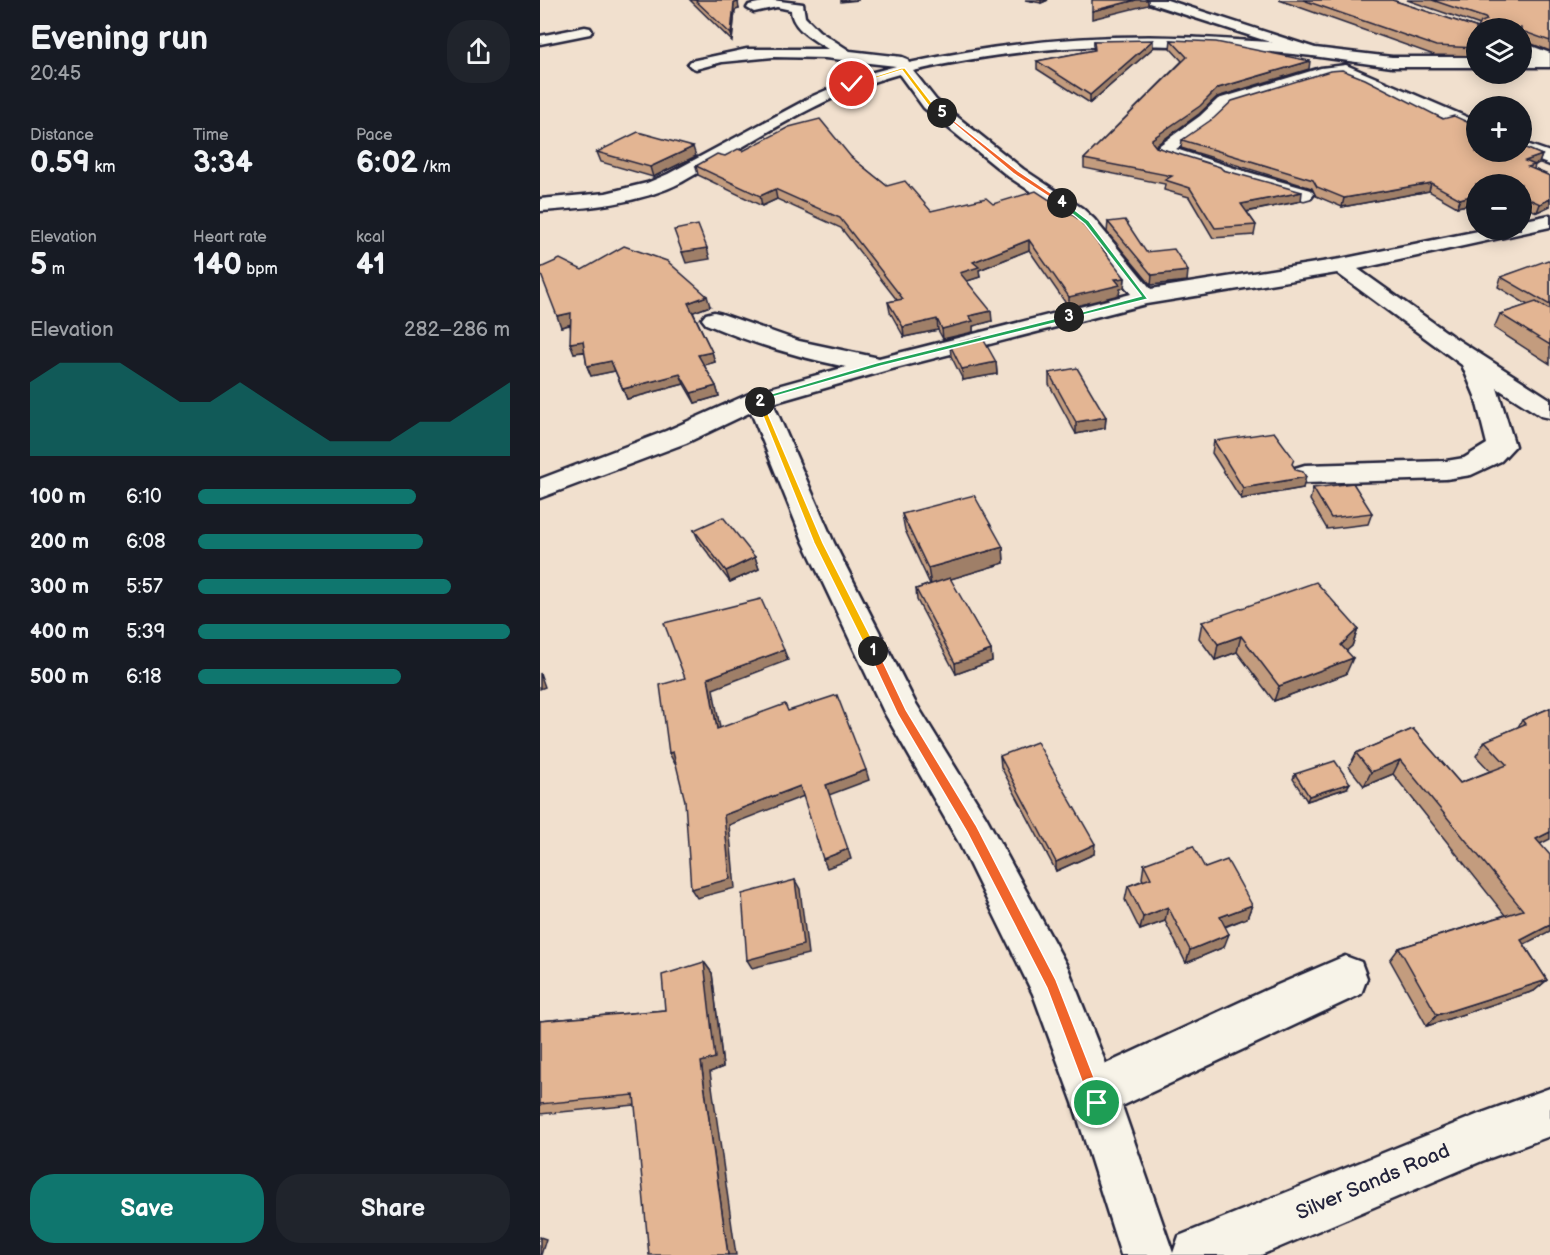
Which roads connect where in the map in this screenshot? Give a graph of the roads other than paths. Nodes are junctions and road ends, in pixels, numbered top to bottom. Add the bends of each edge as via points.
1 (1154, 0) edge
2 (754, 8) dead end
3 (585, 31) dead end
4 (817, 36) junction
5 (540, 40) edge
6 (1532, 51) edge
7 (1313, 52) junction
8 (730, 56) junction
9 (848, 56) junction
10 (1550, 60) edge
11 (1532, 61) edge
12 (1466, 62) edge
13 (696, 64) dead end
14 (1349, 64) junction
15 (912, 67) junction
16 (1466, 122) edge
17 (1532, 152) edge
18 (1550, 159) edge
19 (1304, 194) edge
20 (540, 205) edge
21 (1550, 221) edge
22 (1532, 225) edge
23 (1466, 239) edge
24 (1341, 266) junction
25 (1146, 297) junction
26 (714, 319) dead end
27 (1474, 363) junction
28 (879, 364) junction
29 (758, 399) junction
30 (1550, 410) edge
31 (1305, 474) edge
32 (540, 489) edge
33 (1345, 978) dead end
34 (1094, 1094) junction
35 (1550, 1112) edge
36 (1147, 1255) edge
37 (1198, 1255) edge

1 - 7 street
2 - 4 street via 777,3 798,7 798,18
3 - 5 street
4 - 8 street via 759,45
4 - 9 street
6 - 10 street
7 - 14 street
7 - 15 street via 1241,43 1134,38 993,50
8 - 9 street via 806,51
8 - 13 street
9 - 15 street
10 - 11 street
12 - 14 street
14 - 16 street
14 - 19 street via 1224,103 1162,150
15 - 20 street via 852,84 668,181 624,195
15 - 25 street via 930,104 1016,173 1075,212
17 - 18 street
21 - 22 street
23 - 24 street
24 - 25 street
24 - 27 street
25 - 28 street
26 - 28 street via 779,345
27 - 30 street
27 - 31 street via 1488,396 1501,446 1491,455 1471,466 1446,470
28 - 29 street
29 - 32 street via 676,437
29 - 34 street via 819,543 902,712 972,829 1052,984
33 - 34 street via 1279,1005
34 - 36 street
35 - 37 street, Silver Sands Road

